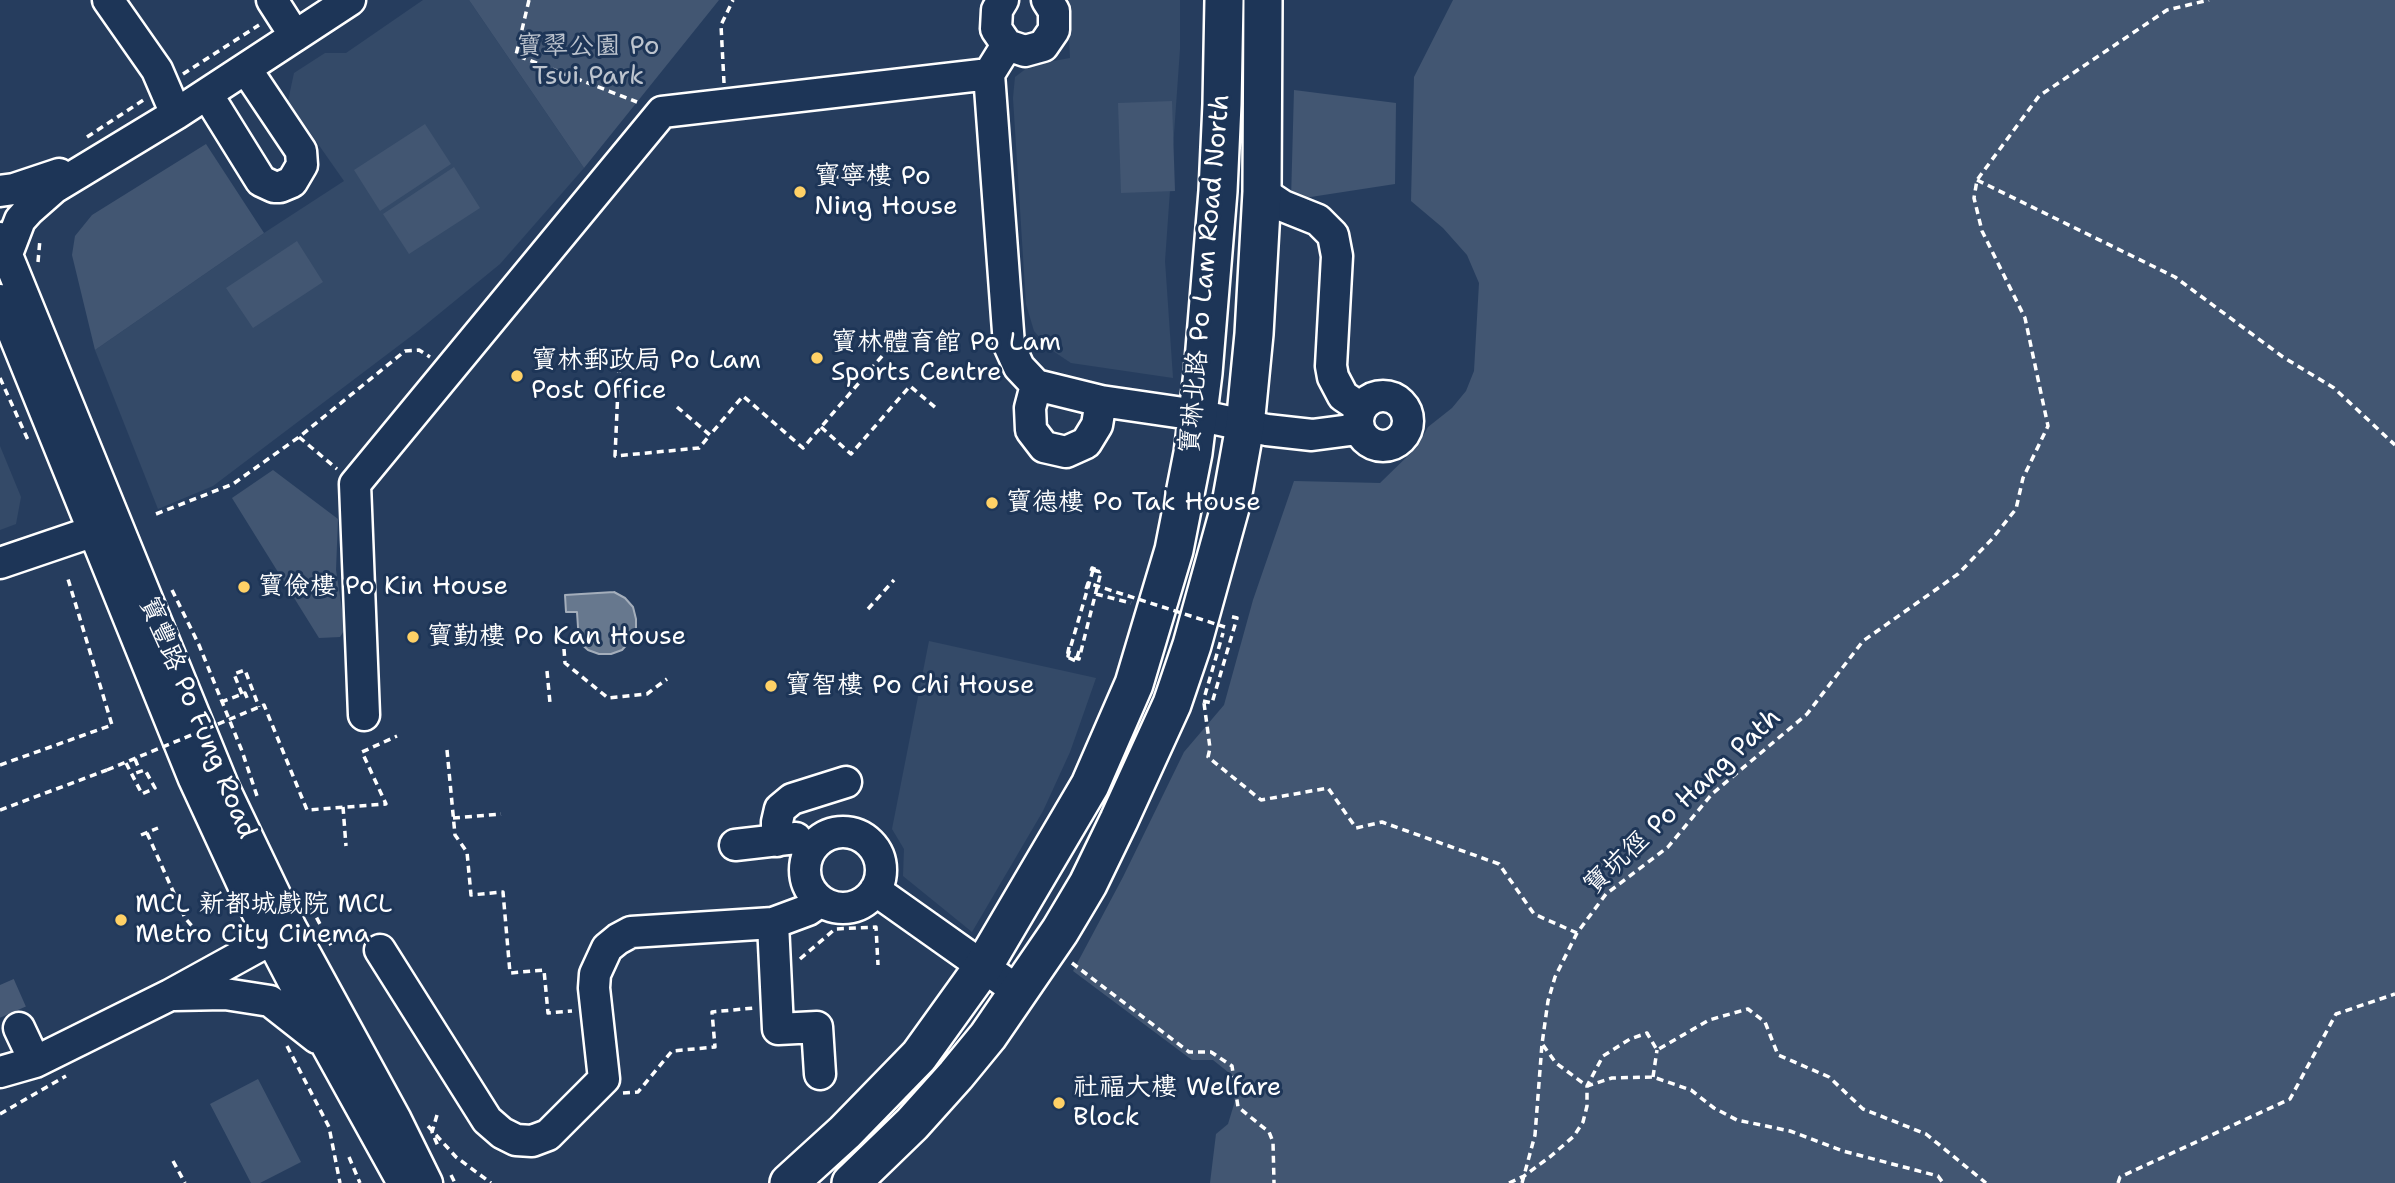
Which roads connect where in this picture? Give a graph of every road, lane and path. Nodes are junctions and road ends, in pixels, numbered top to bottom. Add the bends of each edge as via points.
1 (108, 0) edge
2 (272, 0) edge
3 (351, 0) edge
4 (529, 0) edge
5 (733, 0) edge
6 (1003, 0) edge
7 (1224, 0) edge
8 (1263, 0) edge
9 (2209, 0) edge
10 (1050, 1) edge
11 (295, 36) junction
12 (1007, 45) junction
13 (246, 69) junction
14 (989, 74) junction
15 (207, 94) junction
16 (725, 105) junction
17 (662, 112) junction
18 (176, 114) junction
19 (105, 155) junction
20 (865, 175) dead end
21 (824, 178) dead end
22 (1977, 180) junction
23 (0, 191) edge
24 (1262, 192) junction
25 (3, 246) edge
26 (0, 300) edge
27 (888, 348) dead end
28 (426, 354) dead end
29 (619, 366) dead end
30 (0, 378) edge
31 (1037, 385) junction
32 (1101, 401) junction
33 (677, 407) dead end
34 (936, 408) dead end
35 (1197, 415) junction
36 (1245, 426) junction
37 (820, 427) junction
38 (710, 435) junction
39 (299, 437) junction
40 (2395, 445) edge
41 (31, 446) dead end
42 (355, 484) junction
43 (156, 514) dead end
44 (105, 528) junction
45 (0, 564) edge
46 (68, 579) dead end
47 (894, 580) dead end
48 (169, 584) dead end
49 (1088, 584) junction
50 (1095, 587) junction
51 (1096, 594) junction
52 (1141, 594) dead end
53 (868, 609) dead end
54 (1227, 617) dead end
55 (1225, 627) dead end
56 (1223, 633) dead end
57 (564, 649) dead end
58 (547, 671) dead end
59 (667, 679) dead end
60 (244, 694) junction
61 (248, 700) dead end
62 (1203, 701) junction
63 (221, 702) junction
64 (550, 703) dead end
65 (259, 707) junction
66 (364, 715) dead end
67 (397, 736) dead end
68 (135, 759) junction
69 (126, 763) junction
70 (0, 765) edge
71 (139, 769) dead end
72 (133, 774) dead end
73 (846, 782) dead end
74 (259, 802) dead end
75 (343, 807) junction
76 (0, 810) edge
77 (501, 814) dead end
78 (453, 818) dead end
79 (158, 828) dead end
80 (141, 835) dead end
81 (777, 841) junction
82 (817, 842) junction
83 (735, 845) dead end
84 (346, 846) dead end
85 (875, 890) junction
86 (821, 901) junction
87 (309, 903) dead end
88 (772, 923) junction
89 (1577, 933) junction
90 (281, 934) junction
91 (334, 950) dead end
92 (380, 950) dead end
93 (1062, 956) dead end
94 (983, 967) junction
95 (1020, 992) junction
96 (2395, 994) edge
97 (170, 995) junction
98 (19, 1028) tunnel mouth
99 (326, 1044) junction
100 (1542, 1044) junction
101 (1657, 1050) junction
102 (35, 1062) junction
103 (0, 1072) edge
104 (71, 1073) dead end
105 (820, 1074) dead end
106 (1653, 1077) junction
107 (1587, 1086) junction
108 (0, 1093) edge
109 (0, 1114) edge
110 (437, 1115) dead end
111 (427, 1123) dead end
112 (432, 1132) junction
113 (441, 1152) dead end
114 (349, 1157) dead end
115 (173, 1161) dead end
116 (1524, 1175) junction
117 (339, 1177) dead end
118 (439, 1178) edge
119 (185, 1183) edge
120 (340, 1183) edge
121 (360, 1183) edge
122 (403, 1183) edge
123 (455, 1183) edge
124 (491, 1183) edge
125 (789, 1183) edge
126 (851, 1183) edge
127 (1274, 1183) edge
128 (1509, 1183) edge
129 (1522, 1183) edge
130 (1943, 1183) edge
131 (1986, 1183) edge
132 (2118, 1183) edge

1 - 18 street via 157,70
2 - 11 street
3 - 11 street
4 - 17 path via 516,55
5 - 16 path via 721,25
6 - 12 street via 995,19
7 - 35 main road, 寶琳北路 Po Lam Road North via 1218,191
8 - 24 main road, 寶琳北路 Po Lam Road North
9 - 22 path via 2167,10 2039,96
10 - 12 street via 1056,21 1050,39 1025,51
11 - 13 street
12 - 14 street
13 - 15 street
13 - 15 street via 301,151 300,172 292,182 274,187 261,181
14 - 16 street
14 - 31 street via 1009,345 1019,367
15 - 18 street
16 - 17 street
17 - 42 street
18 - 19 street
19 - 23 street via 27,186
19 - 25 street via 29,210
20 - 21 path
22 - 40 path via 2175,277 2283,357 2334,388
22 - 89 path, 寶坑徑 Po Hang Path via 1974,198 1982,231 2025,318 2048,426 2023,478 2016,509 1958,575 1863,641 1807,714 1712,794 1668,847 1605,894
24 - 36 main road, 寶琳北路 Po Lam Road North
24 - 36 street via 1318,220 1333,235 1337,256 1331,366 1343,396 1360,419 1312,435
25 - 44 street, 寶豐路 Po Fung Road
26 - 44 street, 寶豐路 Po Fung Road
27 - 37 path
28 - 39 path via 419,349 405,351
29 - 38 path via 615,456 699,448
30 - 41 path
31 - 32 street
31 - 32 street via 1030,408 1031,430 1044,447 1066,452 1086,443 1097,425
32 - 35 street
33 - 38 path
34 - 37 path via 910,386 851,454
35 - 36 street
35 - 94 main road, 寶琳北路 Po Lam Road North via 1174,550 1134,684 1090,785
36 - 95 main road, 寶琳北路 Po Lam Road North via 1217,561 1172,704 1088,884
37 - 38 path via 803,448 743,396
39 - 42 path
39 - 43 path via 233,484
42 - 66 street
44 - 45 street
44 - 90 street, 寶豐路 Po Fung Road via 224,788
46 - 70 path via 112,724
47 - 53 path
48 - 63 path via 200,645
49 - 50 path, bridge
49 - 50 path, bridge via 1092,568 1100,570
49 - 50 path, bridge via 1067,657 1076,661
49 - 51 path, bridge via 1093,570 1101,572
49 - 51 path, bridge via 1068,656 1079,659
49 - 55 path, bridge
51 - 52 path via 1135,605
54 - 62 path via 1237,618 1212,704
56 - 62 path, bridge
57 - 59 path via 565,663 608,698 647,694
58 - 64 path
60 - 61 path
60 - 63 path
60 - 65 path via 234,674 245,670
62 - 89 path via 1209,757 1261,800 1328,788 1356,828 1382,822 1499,864 1534,914
63 - 74 path
65 - 68 path, bridge
65 - 75 path, bridge via 264,705 307,810
67 - 75 path, bridge via 362,752 386,804
68 - 69 path, bridge
68 - 71 path
69 - 72 path via 142,794 155,788 145,770
69 - 76 path, bridge
73 - 81 street via 792,799 780,809
75 - 84 path
77 - 78 path
79 - 80 path
81 - 82 street via 806,838
81 - 83 street
82 - 85 street via 839,832 862,837 872,845 881,867
82 - 86 street via 805,873
85 - 86 street via 848,907
85 - 94 street
86 - 88 street
87 - 91 path
88 - 92 street via 631,932 607,948 594,988 604,1079 548,1135 532,1141 516,1140 487,1120
88 - 105 street via 778,1029 817,1027
89 - 100 path, 寶坑徑 Po Hang Path via 1555,977
90 - 97 street
90 - 99 street, 寶豐路 Po Fung Road
90 - 118 street, 寶豐路 Po Fung Road via 396,1120
93 - 127 path via 1189,1052 1211,1052 1232,1066 1238,1107 1269,1132 1273,1142
94 - 95 street
94 - 125 main road, 寶琳北路 Po Lam Road North via 919,1056
95 - 126 main road, 寶琳北路 Po Lam Road North via 956,1075
96 - 132 path via 2336,1014 2290,1099 2120,1177
97 - 99 street via 225,994 270,1001
97 - 102 street
98 - 102 street
99 - 122 street, 寶豐路 Po Fung Road
100 - 107 path via 1556,1063
100 - 116 path, 寶坑徑 Po Hang Path via 1535,1135
101 - 106 path
101 - 107 path via 1647,1033 1630,1039 1603,1056
101 - 131 path via 1709,1020 1748,1009 1765,1022 1778,1055 1829,1077 1863,1109 1926,1134
102 - 103 street
102 - 108 street
104 - 109 path
106 - 107 path via 1612,1079
106 - 130 path via 1690,1090 1737,1120 1790,1131 1843,1151 1938,1176
107 - 116 path via 1583,1122 1574,1136
110 - 112 path
111 - 112 path
112 - 113 path
112 - 124 path
114 - 121 path
115 - 119 path
116 - 128 path
116 - 129 path, 寶坑徑 Po Hang Path
117 - 120 path
118 - 123 path

